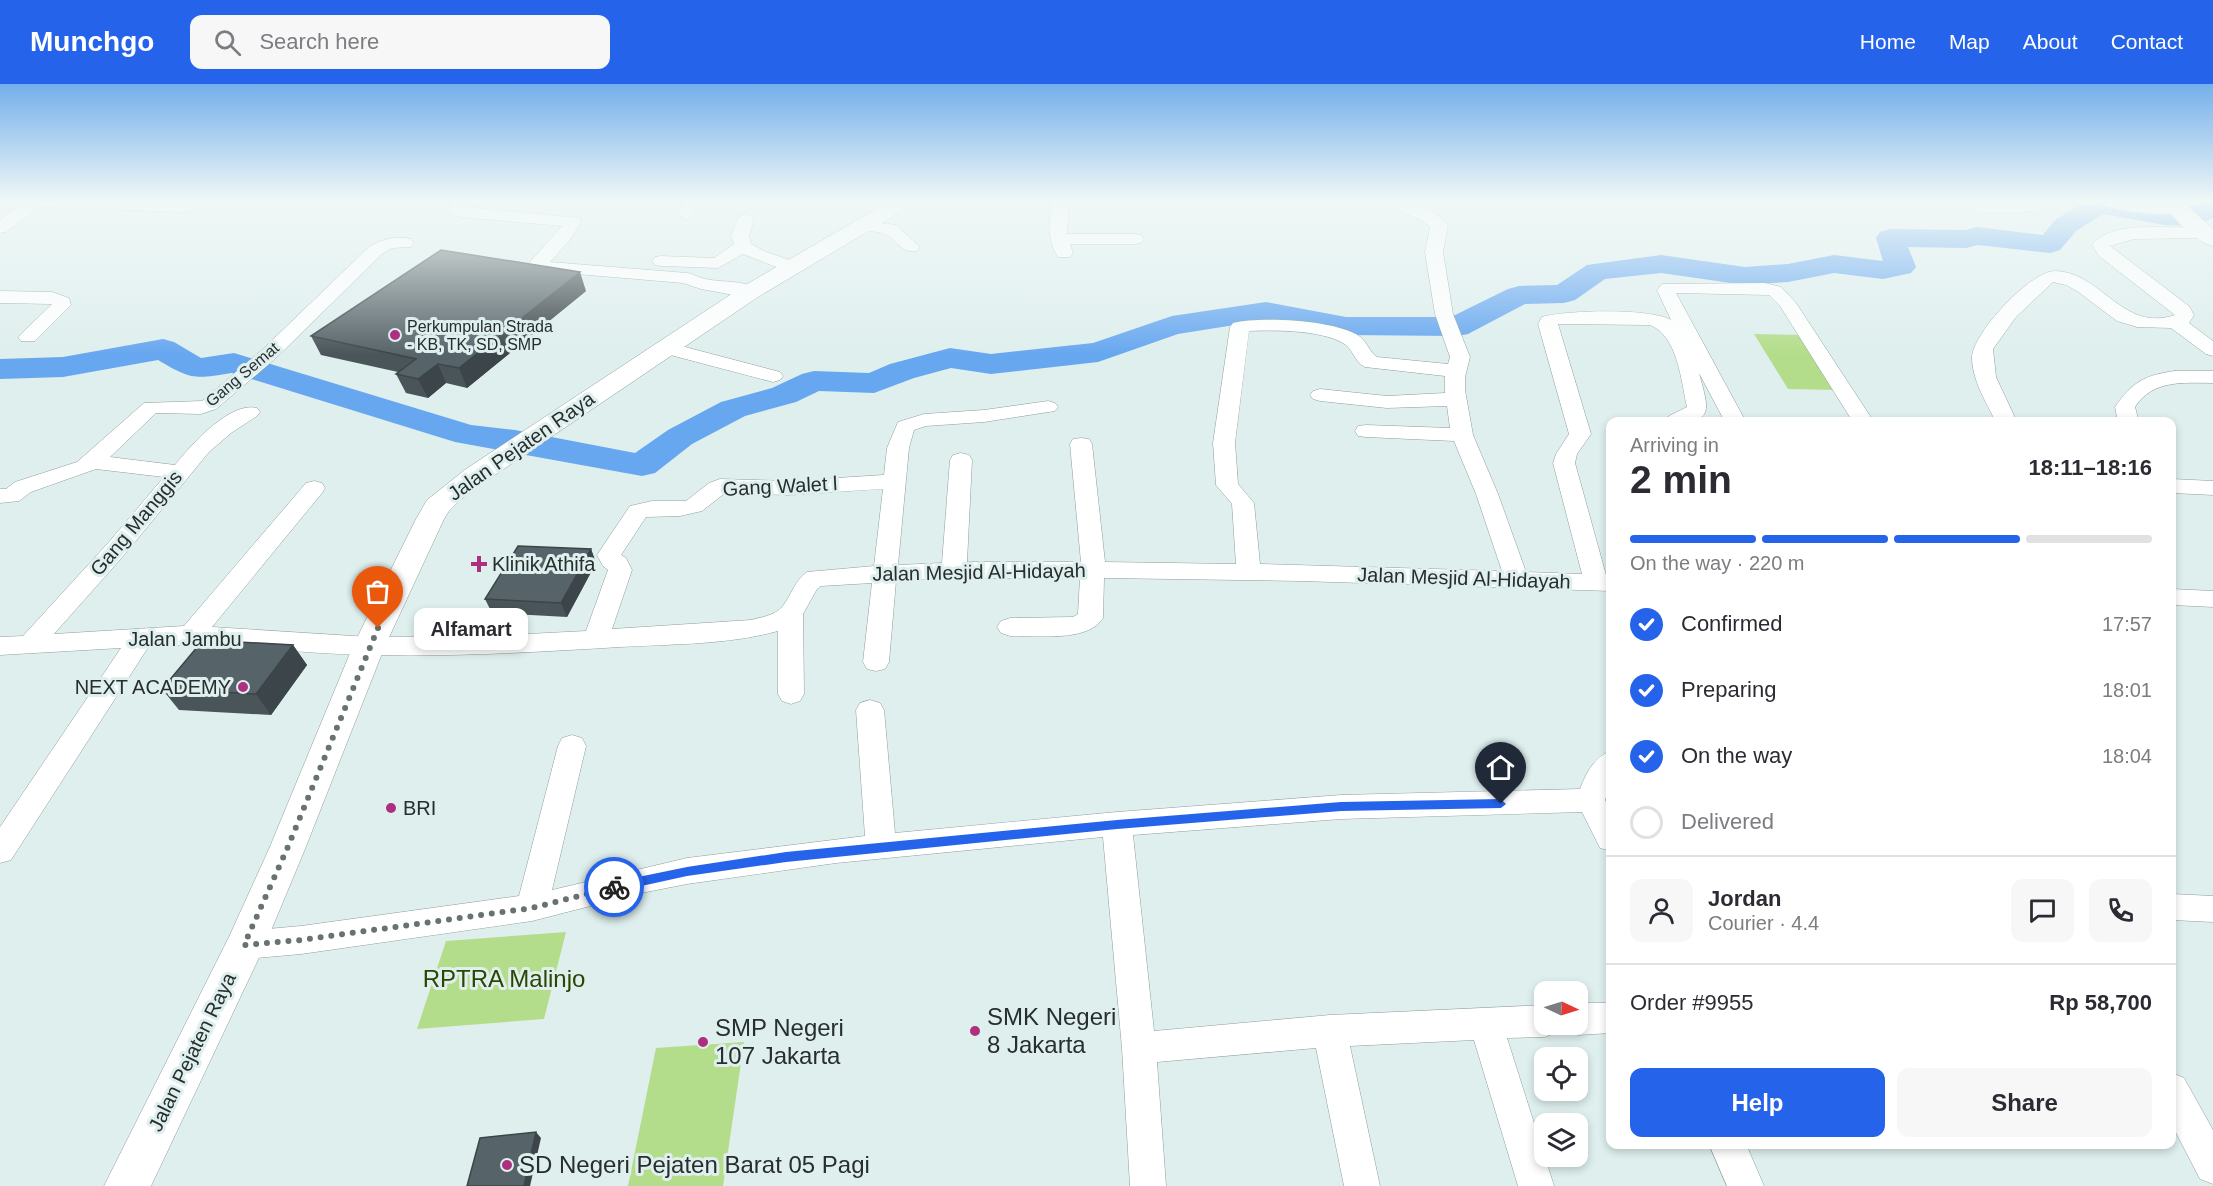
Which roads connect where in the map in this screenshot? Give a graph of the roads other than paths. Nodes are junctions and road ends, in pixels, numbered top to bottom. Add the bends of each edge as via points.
1 (374, 252) edge
2 (549, 252) edge
3 (734, 252) edge
4 (751, 252) edge
5 (815, 252) edge
6 (1434, 252) edge
7 (2106, 252) edge
8 (641, 260) dead end
9 (790, 266) junction
10 (750, 292) junction
11 (0, 297) edge
12 (2176, 322) junction
13 (28, 337) dead end
14 (666, 348) junction
15 (2213, 350) edge
16 (1457, 371) junction
17 (773, 376) dead end
18 (2213, 377) edge
19 (1320, 395) dead end
20 (1457, 399) junction
21 (1048, 407) dead end
22 (250, 412) dead end
23 (1684, 417) edge
24 (1733, 417) edge
25 (1861, 417) edge
26 (2004, 417) edge
27 (2128, 417) edge
28 (1366, 431) dead end
29 (1462, 435) junction
30 (1081, 444) dead end
31 (961, 460) dead end
32 (91, 462) junction
33 (180, 472) junction
34 (894, 481) junction
35 (2177, 482) edge
36 (314, 488) dead end
37 (2213, 488) edge
38 (0, 496) edge
39 (954, 570) junction
40 (1094, 570) junction
41 (1249, 572) junction
42 (884, 573) junction
43 (1516, 580) junction
44 (1603, 583) edge
45 (2176, 597) edge
46 (2213, 599) edge
47 (790, 614) junction
48 (1010, 627) dead end
49 (191, 635) junction
50 (596, 638) junction
51 (141, 639) junction
52 (30, 644) junction
53 (0, 646) edge
54 (369, 646) junction
55 (876, 662) dead end
56 (791, 694) dead end
57 (870, 710) dead end
58 (572, 746) dead end
59 (1602, 782) edge
60 (1606, 807) edge
61 (1117, 824) junction
62 (878, 848) junction
63 (0, 850) edge
64 (532, 908) junction
65 (2176, 908) edge
66 (2213, 909) edge
67 (244, 945) junction
68 (1606, 1018) edge
69 (1588, 1019) edge
70 (1534, 1022) edge
71 (1486, 1024) junction
72 (1330, 1031) junction
73 (1139, 1048) junction
74 (2176, 1097) edge
75 (1729, 1149) edge
76 (2213, 1166) edge
77 (127, 1186) edge
78 (1148, 1186) edge
79 (1362, 1186) edge
80 (1536, 1186) edge
81 (1746, 1186) edge

1 - 32 street, Gang Semat via 269,354 205,407 160,405 147,409
2 - 10 street via 536,266 687,278 693,283
3 - 8 street via 718,263
4 - 9 street
5 - 9 street, Jalan Pejaten Raya
6 - 16 street via 1447,322 1460,357
7 - 12 street via 2182,310 2184,318
9 - 10 street, Jalan Pejaten Raya
10 - 14 street, Jalan Pejaten Raya
11 - 13 street via 52,298 62,302
12 - 15 street
12 - 26 street via 2128,319 2073,281 2056,277 2042,280 1994,331 1983,349 1989,386
14 - 17 street
14 - 54 street, Jalan Pejaten Raya via 450,494 434,512
16 - 20 street
16 - 41 street via 1372,363 1364,358 1355,342 1341,334 1258,323 1240,327 1224,443 1227,485 1242,503
18 - 27 street via 2175,377 2148,383 2136,390 2125,407
19 - 20 street via 1387,402
20 - 29 street
21 - 34 street via 905,426 900,435
22 - 33 street, Gang Manggis via 213,436
23 - 44 street via 1695,413 1697,407 1687,364 1667,324 1653,319 1559,318 1548,322 1580,434 1564,463
24 - 25 street via 1667,295 1668,288 1775,291 1787,303
28 - 29 street
29 - 43 street
30 - 40 street
31 - 39 street
32 - 33 street
32 - 38 street, Gang Semat via 75,471 22,487 11,496
33 - 52 street, Gang Manggis
34 - 42 street
34 - 50 street, Gang Walet l via 789,488 720,486 696,506 638,511 609,555 620,570
35 - 37 street
36 - 49 street
39 - 40 street, Jalan Mesjid Al-Hidayah
39 - 42 street, Jalan Mesjid Al-Hidayah
40 - 41 street, Jalan Mesjid Al-Hidayah
40 - 48 street via 1092,612 1087,621 1073,626
41 - 43 street, Jalan Mesjid Al-Hidayah
42 - 47 street, Jalan Mesjid Al-Hidayah via 812,579
42 - 55 street
43 - 44 street, Jalan Mesjid Al-Hidayah
45 - 46 street
47 - 50 street via 780,621 751,628
47 - 56 street
49 - 51 street, Jalan Jambu
49 - 54 street, Jalan Jambu
50 - 54 street via 470,646
51 - 52 street, Jalan Jambu
51 - 63 street
52 - 53 street, Jalan Jambu
54 - 67 street, Jalan Pejaten Raya
57 - 62 street
58 - 64 street
59 - 60 street
59 - 61 street
61 - 62 street
61 - 73 street
62 - 64 street via 687,872
64 - 67 street
65 - 66 street
67 - 77 street, Jalan Pejaten Raya
68 - 69 street
70 - 71 street
71 - 72 street
71 - 80 street
72 - 73 street
72 - 79 street
73 - 78 street
74 - 76 street
75 - 81 street

